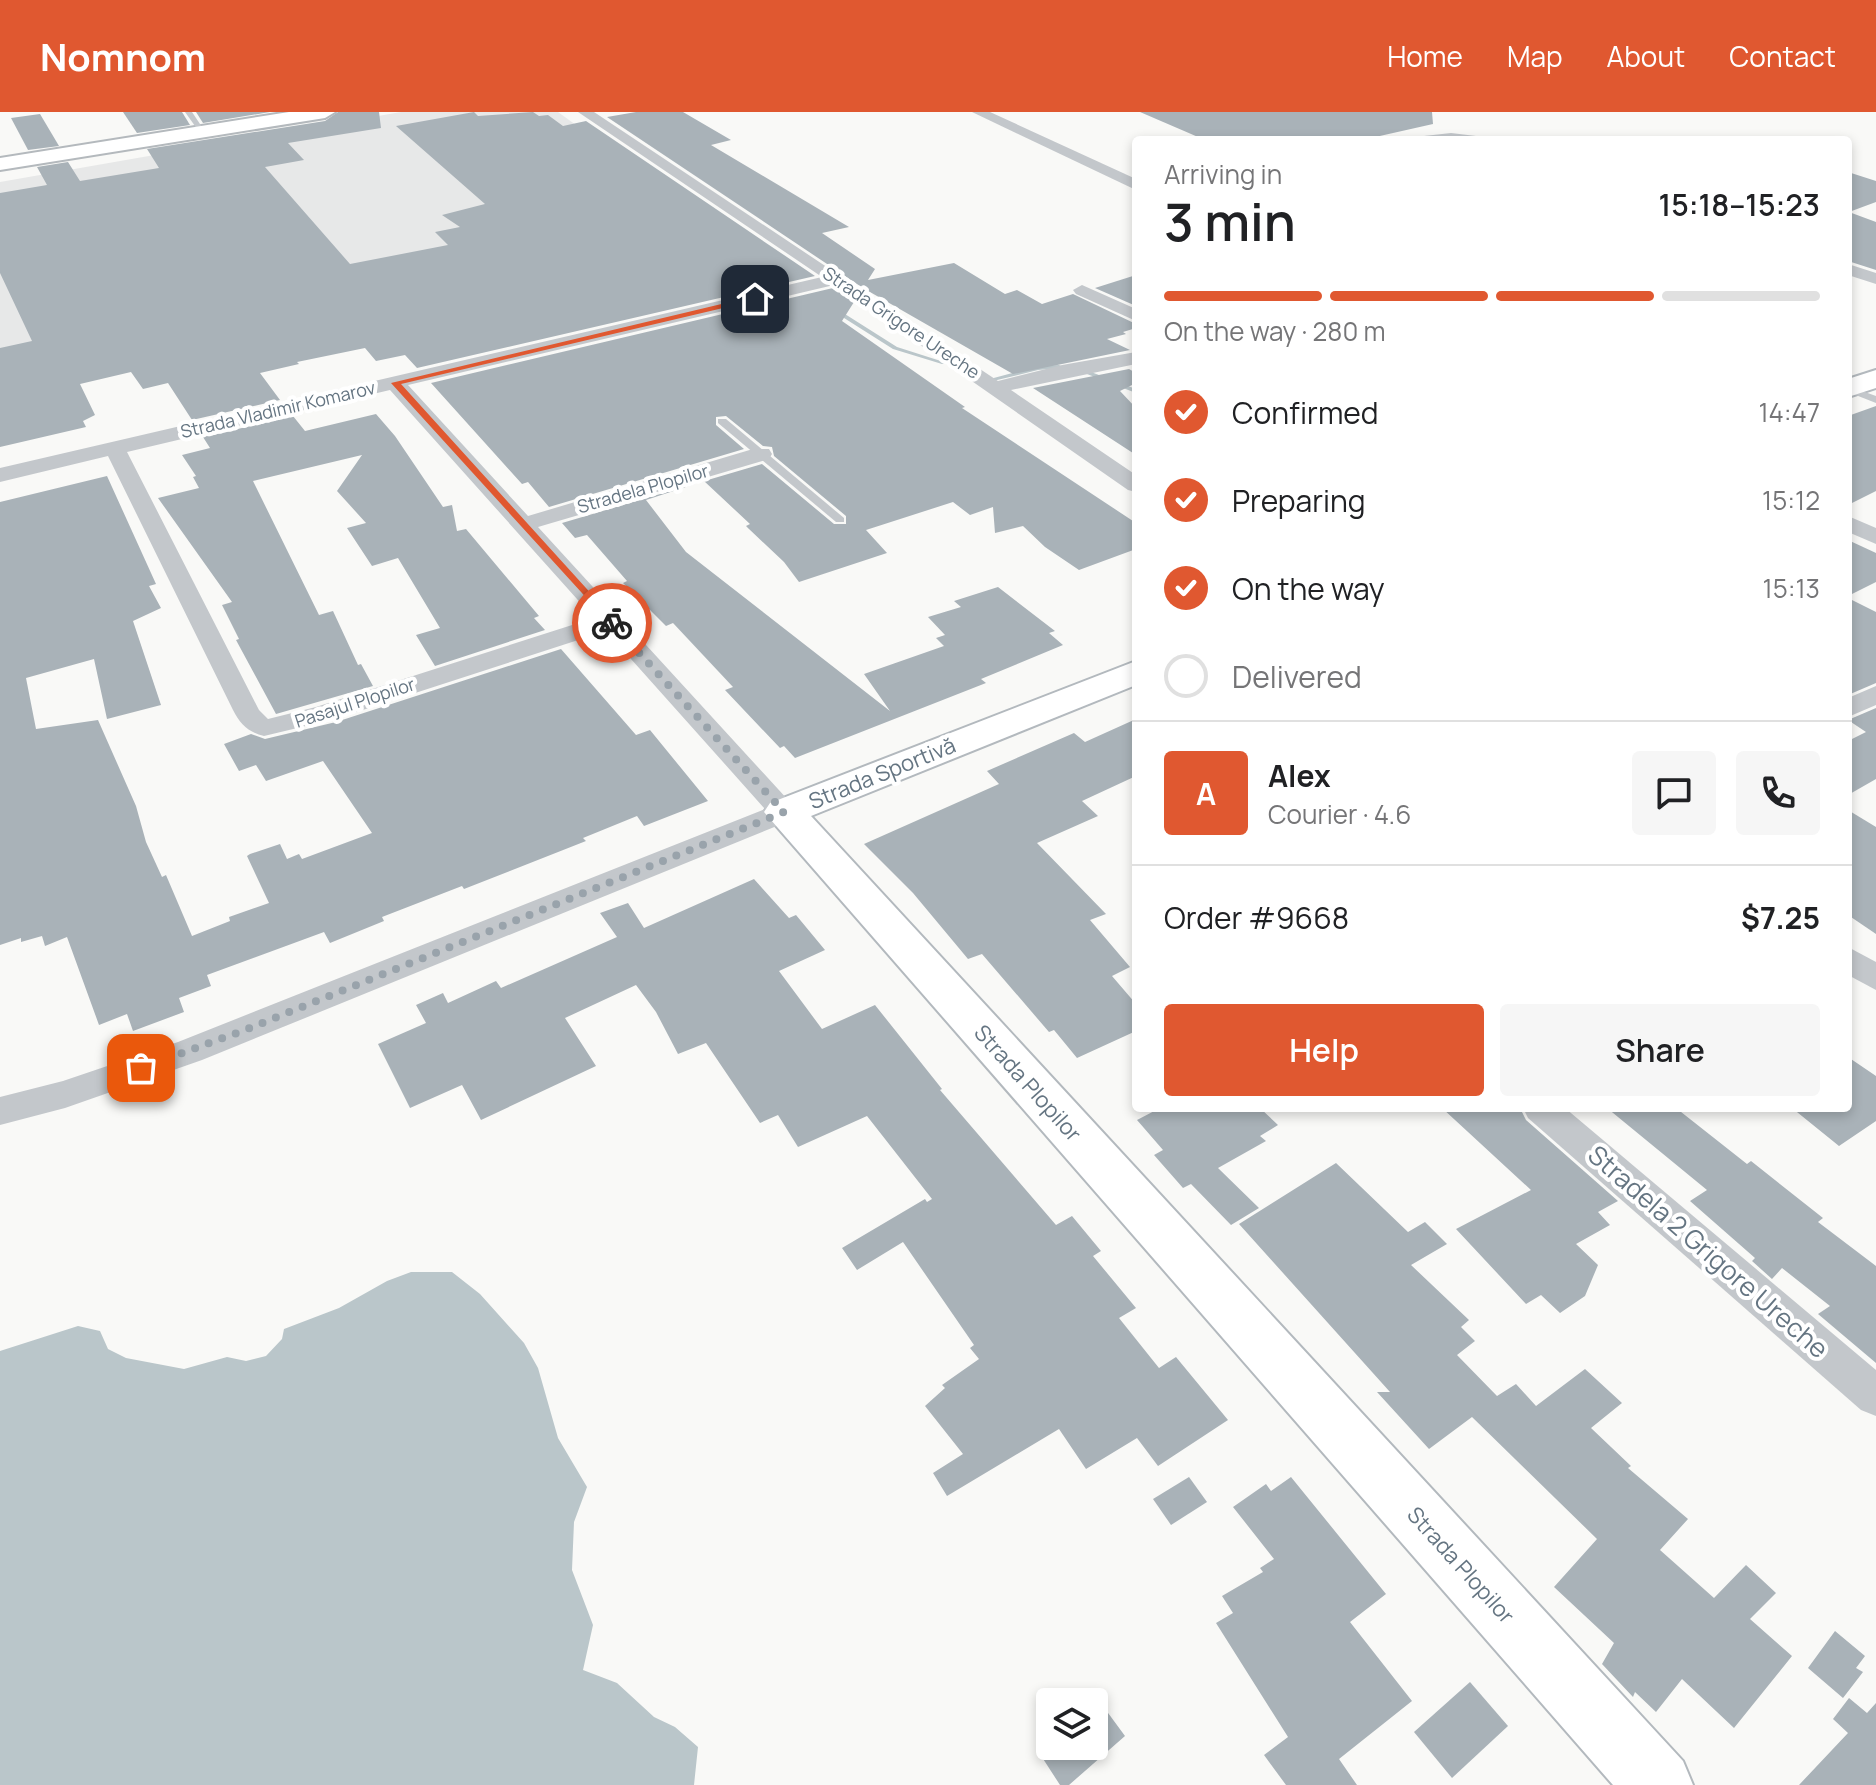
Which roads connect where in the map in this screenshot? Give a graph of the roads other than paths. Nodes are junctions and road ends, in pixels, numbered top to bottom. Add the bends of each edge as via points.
1 (188, 112) edge
2 (325, 112) edge
3 (585, 112) edge
4 (979, 112) edge
5 (203, 131) junction
6 (0, 164) edge
7 (1132, 183) edge
8 (1852, 273) edge
9 (837, 279) junction
10 (1876, 279) edge
11 (1082, 290) dead end
12 (1132, 314) edge
13 (1132, 359) edge
14 (1876, 378) edge
15 (395, 383) junction
16 (1852, 387) edge
17 (995, 388) junction
18 (1852, 391) edge
19 (1876, 400) edge
20 (722, 421) dead end
21 (115, 448) junction
22 (761, 454) junction
23 (0, 475) edge
24 (1132, 482) edge
25 (840, 520) dead end
26 (525, 524) junction
27 (1852, 525) edge
28 (1876, 537) edge
29 (610, 621) junction
30 (1132, 674) edge
31 (1876, 694) edge
32 (1852, 707) edge
33 (784, 812) junction
34 (1852, 962) edge
35 (1876, 978) edge
36 (0, 1111) edge
37 (1546, 1112) edge
38 (1876, 1396) edge
39 (1659, 1785) edge

1 - 5 lane
2 - 5 street
3 - 9 street, Strada Grigore Ureche
4 - 7 street
5 - 6 street
8 - 10 street
9 - 15 street, Strada Vladimir Komarov
9 - 17 street, Strada Grigore Ureche
11 - 12 street
13 - 17 street
14 - 16 street
15 - 21 street, Strada Vladimir Komarov
15 - 26 street, Strada Plopilor
17 - 24 street, Strada Grigore Ureche
18 - 19 lane
20 - 22 lane
21 - 23 street, Strada Vladimir Komarov
21 - 29 street, Pasajul Plopilor via 246,710 264,728
22 - 25 lane
22 - 26 street, Stradela Plopilor
26 - 29 street, Strada Plopilor
27 - 28 street
29 - 33 street, Strada Plopilor
30 - 33 street, Strada Sportivă
31 - 32 street
33 - 36 street, Strada Sportivă via 218,1040
33 - 39 street, Strada Plopilor
34 - 35 street
37 - 38 street, Stradela 2 Grigore Ureche

